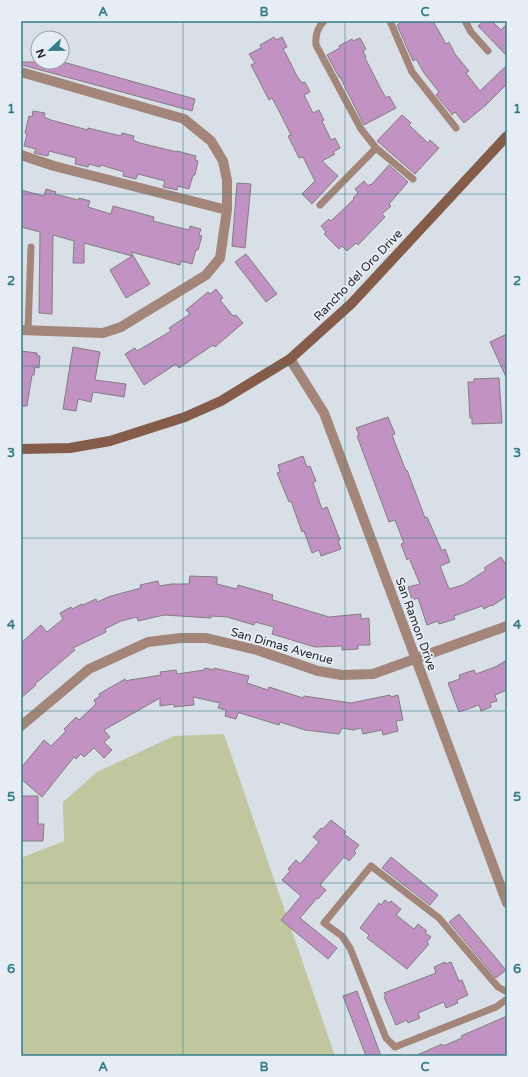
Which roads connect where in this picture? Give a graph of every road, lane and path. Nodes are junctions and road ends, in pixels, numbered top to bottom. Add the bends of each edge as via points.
1 (324, 21) edge
2 (390, 21) edge
3 (465, 21) edge
4 (488, 51) dead end
5 (21, 72) edge
6 (456, 128) dead end
7 (507, 136) edge
8 (376, 148) junction
9 (21, 156) edge
10 (413, 179) dead end
11 (320, 205) dead end
12 (227, 210) junction
13 (31, 247) dead end
14 (24, 330) edge
15 (290, 359) junction
16 (21, 449) edge
17 (507, 626) edge
18 (415, 658) junction
19 (21, 726) edge
20 (507, 903) edge
21 (507, 992) edge
22 (507, 999) edge

1 - 8 lane via 315,37 316,44 361,129
2 - 6 lane via 412,72
3 - 4 lane
5 - 12 street via 184,119 211,141 223,161 227,180
7 - 15 main road, Rancho del Oro Drive via 351,304
8 - 10 lane
8 - 11 lane
9 - 12 street
12 - 14 street via 220,258 206,275 139,316 103,333
13 - 14 lane
15 - 16 main road, Rancho del Oro Drive via 221,400 185,417 110,441 70,448
15 - 18 street, San Ramon Drive via 324,413
17 - 18 street, San Dimas Avenue
18 - 19 street, San Dimas Avenue via 372,674 342,675 318,672 257,650 206,638 148,642 89,669
18 - 20 street, San Ramon Drive
21 - 22 lane via 498,987 439,918 371,866 324,923 342,936 350,948 386,1038 395,1047 496,1007

